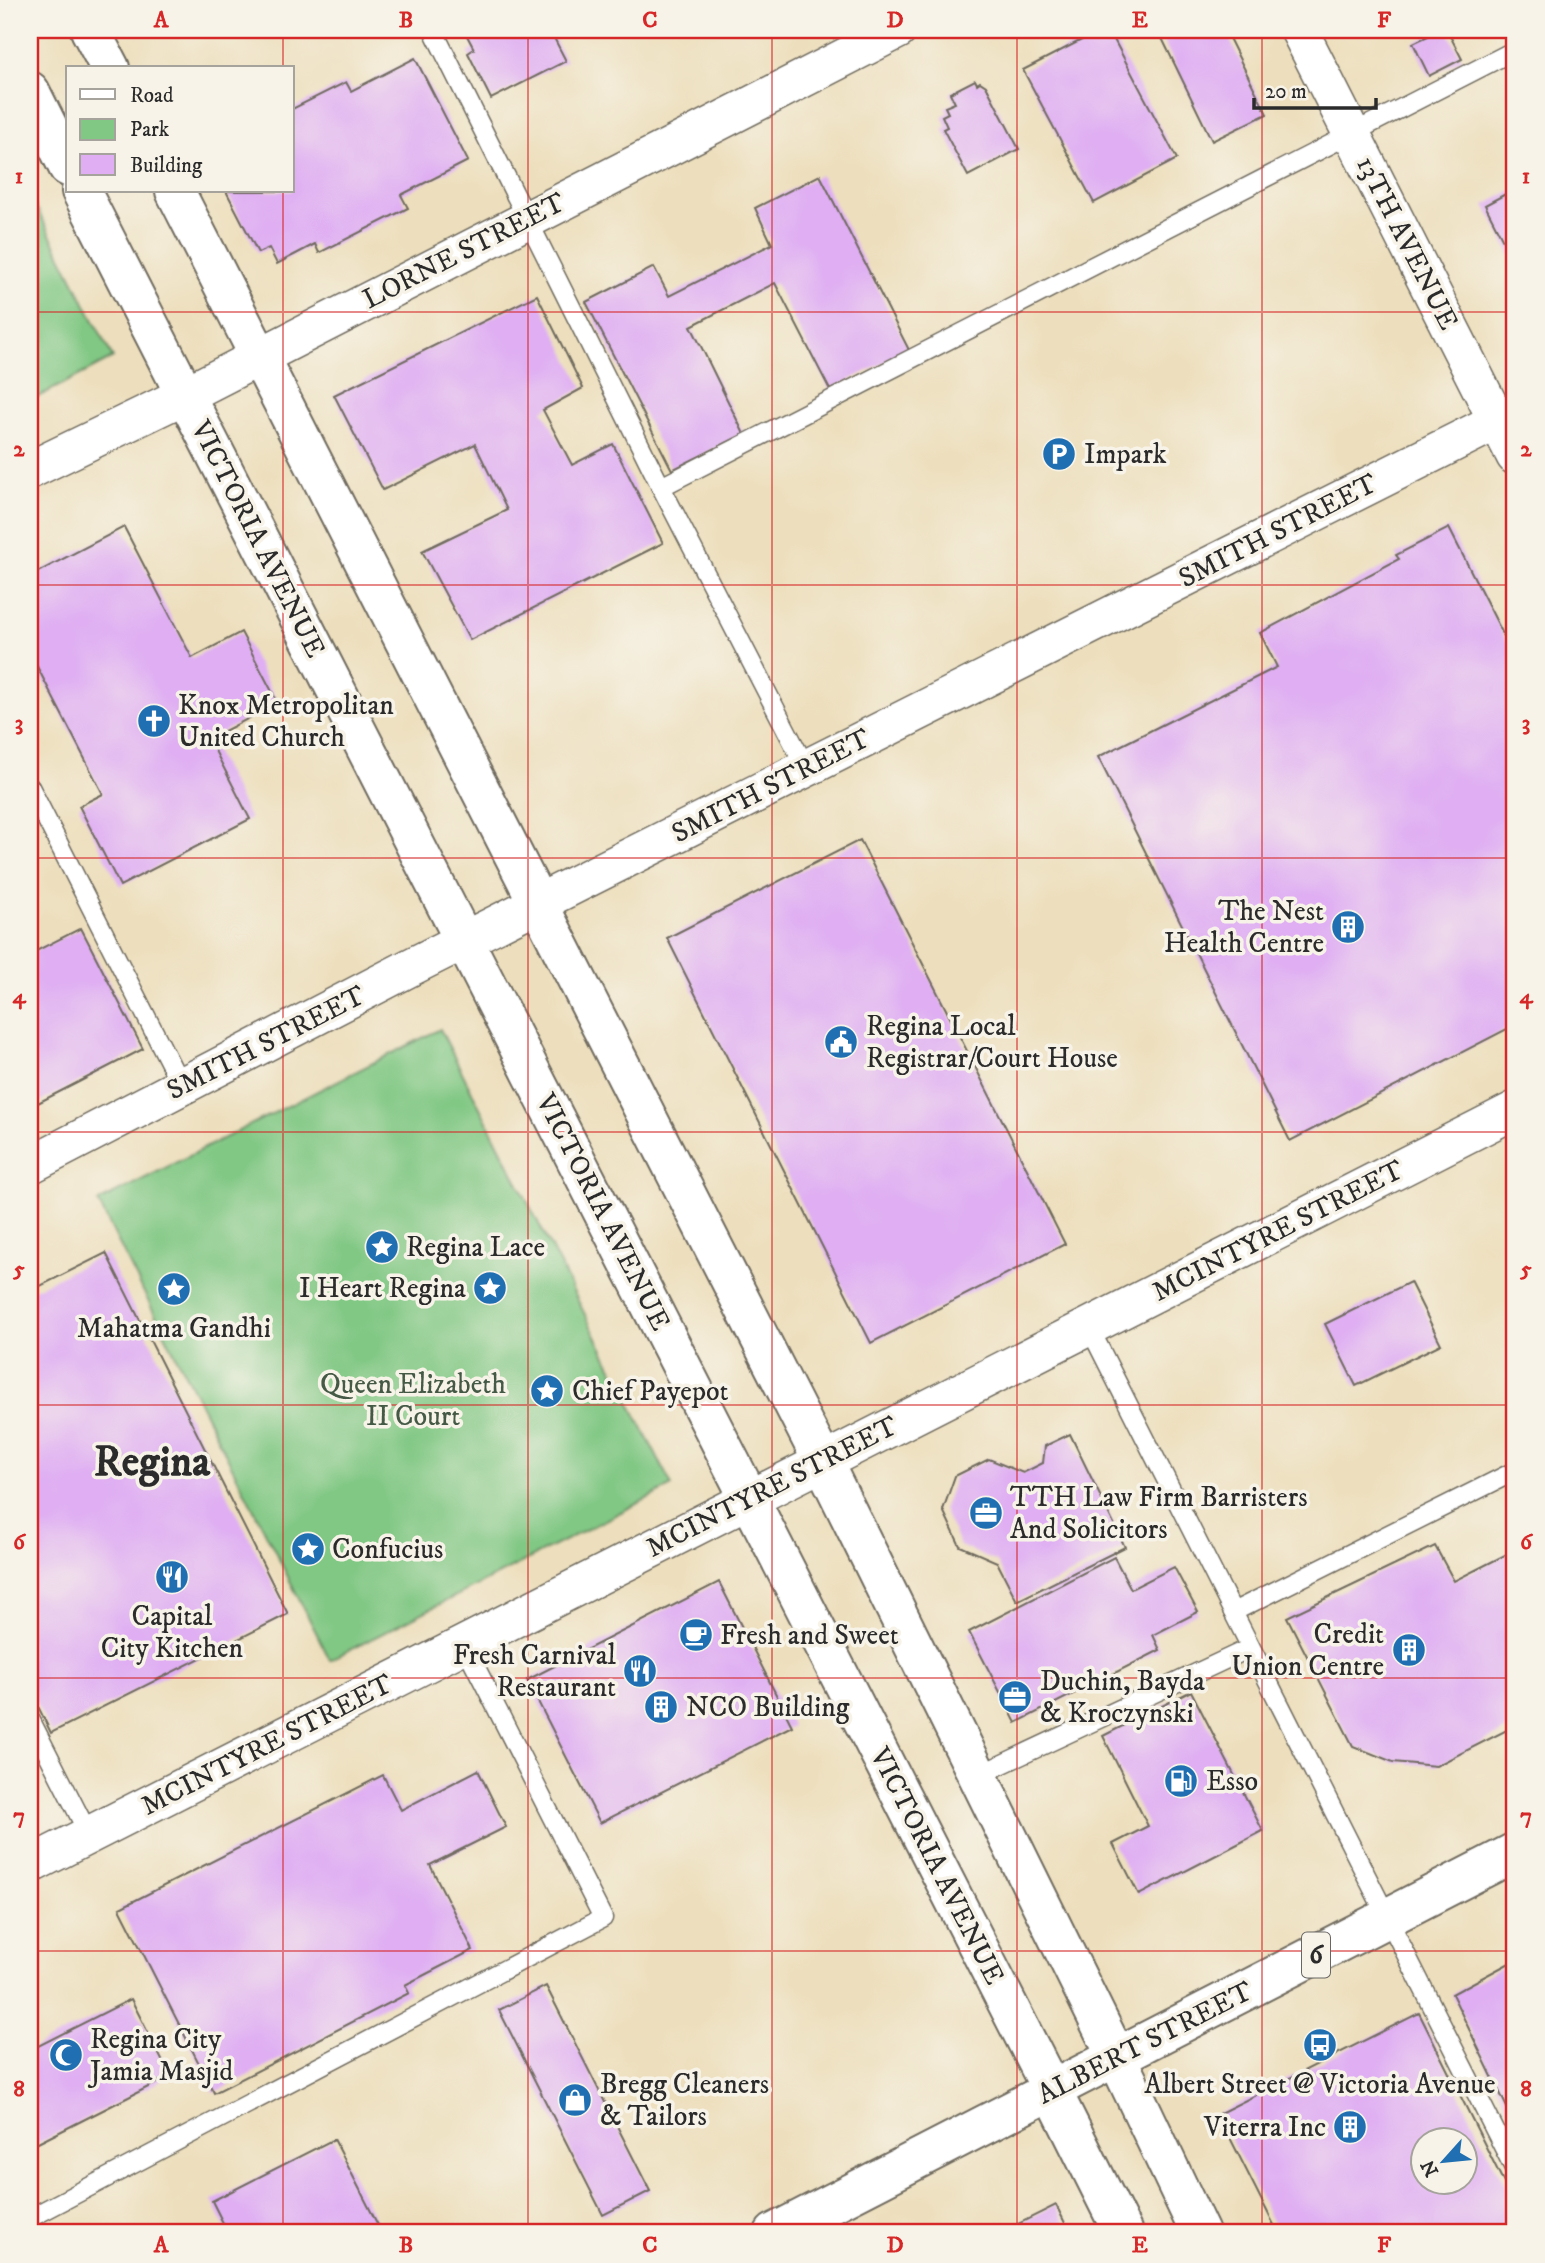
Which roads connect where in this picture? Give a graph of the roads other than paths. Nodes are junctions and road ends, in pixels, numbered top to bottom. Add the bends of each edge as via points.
1 (90, 30) edge
2 (433, 30) edge
3 (898, 30) edge
4 (1299, 30) edge
5 (1515, 50) edge
6 (109, 66) edge
7 (30, 91) edge
8 (1351, 133) junction
9 (66, 163) edge
10 (81, 192) edge
11 (176, 192) edge
12 (528, 219) junction
13 (261, 355) junction
14 (185, 395) junction
15 (1506, 416) edge
16 (1515, 456) edge
17 (30, 470) edge
18 (661, 486) junction
19 (806, 768) junction
20 (30, 787) edge
21 (36, 814) edge
22 (539, 903) junction
23 (464, 942) junction
24 (182, 1087) junction
25 (1515, 1110) edge
26 (30, 1165) edge
27 (1089, 1327) junction
28 (823, 1462) junction
29 (1515, 1471) edge
30 (750, 1499) junction
31 (1233, 1612) junction
32 (464, 1644) junction
33 (1250, 1648) junction
34 (30, 1719) edge
35 (977, 1776) junction
36 (89, 1835) junction
37 (1515, 1852) edge
38 (30, 1865) edge
39 (1387, 1919) junction
40 (1117, 2057) junction
41 (1052, 2091) junction
42 (1515, 2170) edge
43 (30, 2218) edge
44 (774, 2233) edge
45 (1124, 2233) edge
46 (1200, 2233) edge

1 - 6 main road
2 - 12 lane
3 - 12 street, LORNE STREET
4 - 8 street, 13TH AVENUE
5 - 8 lane
7 - 9 main road
8 - 15 street, 13TH AVENUE
8 - 18 lane
10 - 14 main road, VICTORIA AVENUE
11 - 13 main road
12 - 13 street, LORNE STREET
12 - 18 lane
13 - 14 street, LORNE STREET
13 - 22 main road
14 - 17 street, LORNE STREET
14 - 23 main road, VICTORIA AVENUE
15 - 16 street, 13TH AVENUE
15 - 19 street, SMITH STREET
18 - 19 lane
19 - 22 street, SMITH STREET
20 - 21 lane
21 - 24 lane
22 - 23 street, SMITH STREET
22 - 28 main road
23 - 24 street, SMITH STREET
23 - 30 main road, VICTORIA AVENUE
24 - 26 street, SMITH STREET
25 - 27 street, MCINTYRE STREET
27 - 28 street, MCINTYRE STREET
27 - 31 lane
28 - 30 street, MCINTYRE STREET
28 - 35 main road
29 - 31 lane
30 - 32 street, MCINTYRE STREET
30 - 41 main road, VICTORIA AVENUE
31 - 33 lane
32 - 36 street, MCINTYRE STREET
32 - 43 lane via 603,1918
33 - 35 lane
33 - 39 lane
34 - 36 lane
35 - 40 main road
36 - 38 street, MCINTYRE STREET
37 - 39 main road, ALBERT STREET / 6
39 - 40 main road, ALBERT STREET / 6
39 - 42 lane
40 - 41 main road, ALBERT STREET / 6
40 - 46 main road
41 - 44 main road, ALBERT STREET / 6
41 - 45 main road, VICTORIA AVENUE

